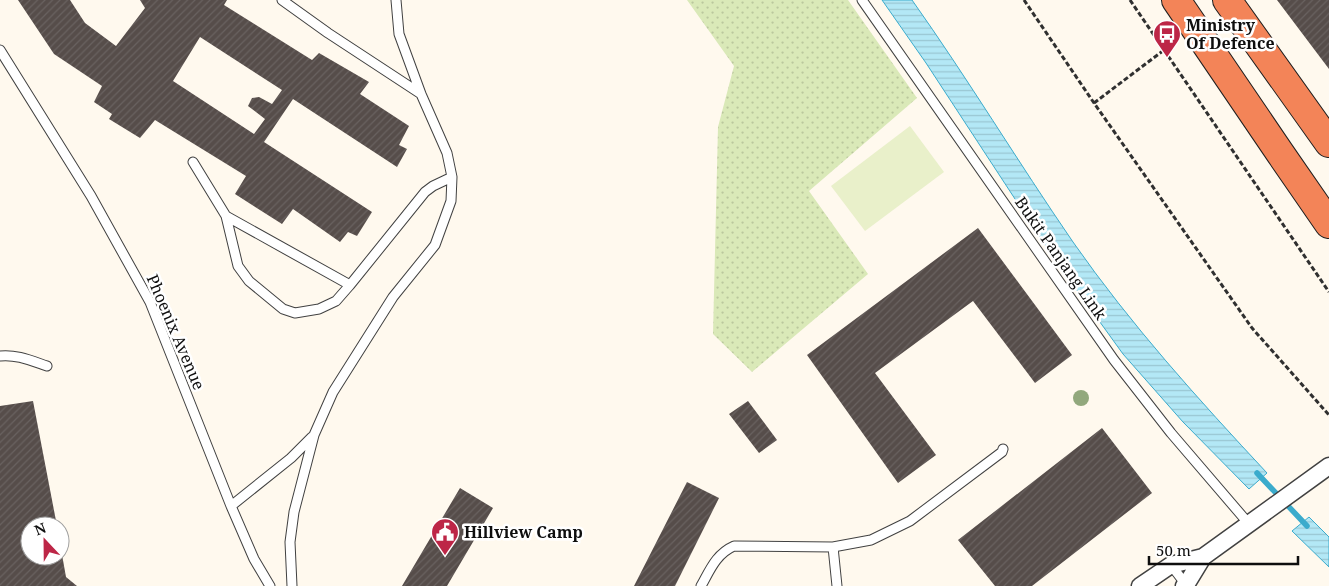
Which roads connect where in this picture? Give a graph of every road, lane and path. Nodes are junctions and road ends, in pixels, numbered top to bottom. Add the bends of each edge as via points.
1 (282, 0) edge
2 (396, 0) edge
3 (862, 0) edge
4 (1024, 0) edge
5 (1130, 0) edge
6 (1176, 0) edge
7 (1227, 0) edge
8 (0, 50) edge
9 (1164, 50) junction
10 (421, 94) junction
11 (1094, 103) junction
12 (1325, 128) edge
13 (193, 162) dead end
14 (452, 177) junction
15 (226, 216) junction
16 (1329, 224) edge
17 (350, 285) junction
18 (1329, 292) edge
19 (0, 356) edge
20 (47, 366) dead end
21 (1329, 415) edge
22 (314, 435) junction
23 (1003, 449) dead end
24 (1329, 466) edge
25 (231, 506) junction
26 (1249, 524) junction
27 (833, 547) junction
28 (1203, 557) junction
29 (1171, 565) junction
30 (270, 586) edge
31 (292, 586) edge
32 (701, 586) edge
33 (837, 586) edge
34 (1140, 586) edge
35 (1186, 586) edge

1 - 10 lane
2 - 10 lane via 398,34
3 - 26 lane, Bukit Panjang Link via 1114,360
4 - 11 path
5 - 9 path
6 - 16 highway
7 - 12 highway
8 - 25 lane, Phoenix Avenue via 91,196 150,302
9 - 11 path
9 - 18 path
10 - 14 lane via 447,152
11 - 21 path via 1252,328
13 - 15 lane
14 - 17 lane via 425,192
14 - 22 lane via 451,201 435,245 393,297 333,392
15 - 17 lane
15 - 17 lane via 238,266 249,281 283,309 295,313 319,309 336,301
19 - 20 lane via 22,357
22 - 25 lane via 291,458
22 - 31 lane via 294,512 290,542
23 - 27 lane via 910,521 871,540
24 - 26 street
25 - 30 lane, Phoenix Avenue via 254,559
26 - 28 street
27 - 32 lane via 734,546 715,560
27 - 33 lane
28 - 29 street
28 - 35 street
29 - 34 street
29 - 35 lane

